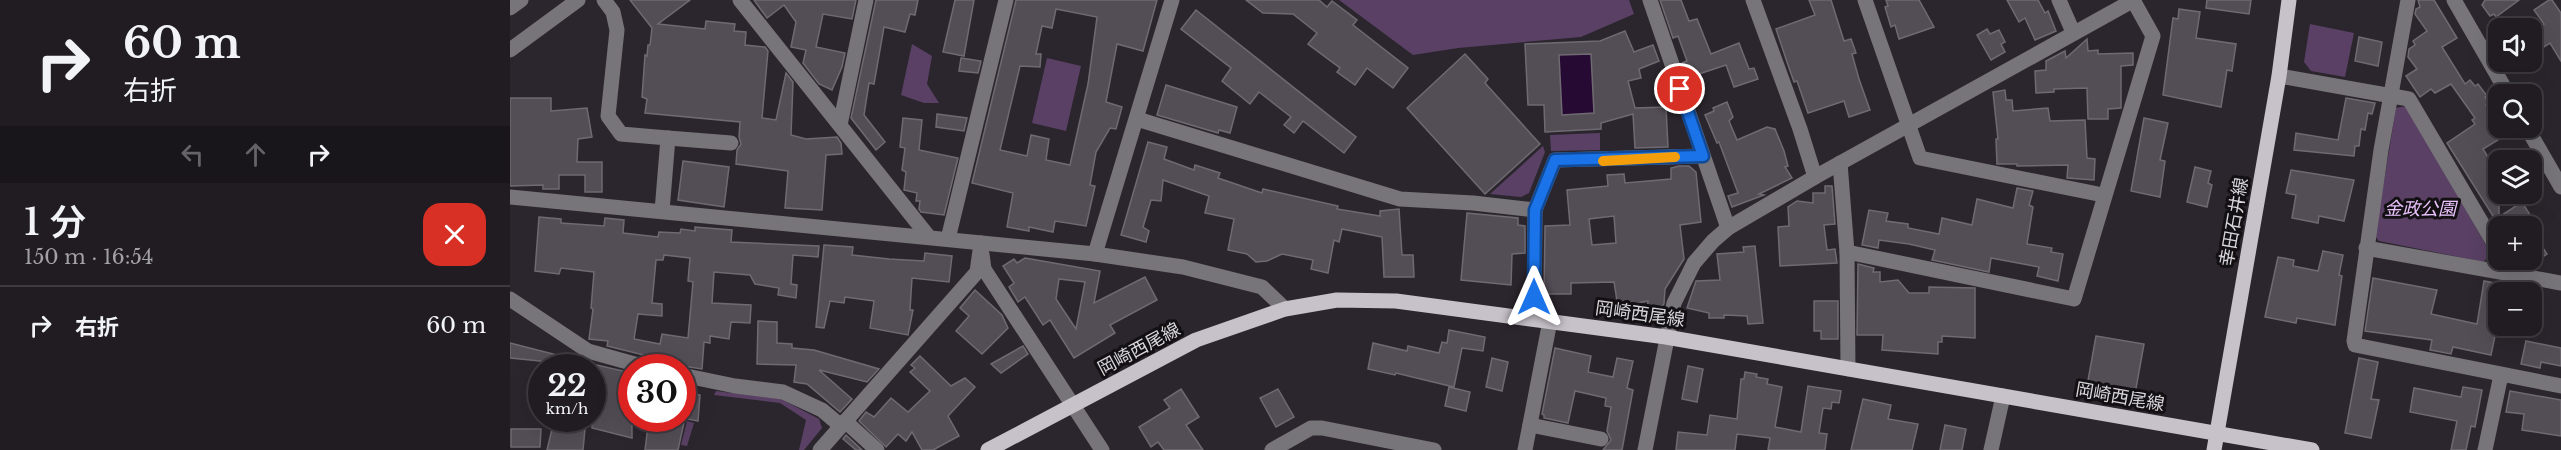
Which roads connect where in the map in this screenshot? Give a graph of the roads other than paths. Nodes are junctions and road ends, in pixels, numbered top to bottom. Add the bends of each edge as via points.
1 (521, 0) edge
2 (578, 0) edge
3 (604, 0) edge
4 (740, 0) edge
5 (866, 0) edge
6 (1006, 0) edge
7 (1172, 0) edge
8 (1650, 0) edge
9 (1753, 0) edge
10 (1865, 0) edge
11 (2059, 0) edge
12 (2133, 0) edge
13 (2289, 0) edge
14 (2408, 0) edge
15 (2454, 0) edge
16 (510, 8) edge
17 (2073, 32) junction
18 (510, 50) edge
19 (2279, 76) junction
20 (2502, 84) edge
21 (2392, 95) junction
22 (1137, 119) junction
23 (840, 125) junction
24 (1908, 125) junction
25 (668, 138) junction
26 (2533, 138) edge
27 (731, 143) dead end
28 (1703, 156) junction
29 (1840, 163) junction
30 (1815, 177) junction
31 (2561, 187) edge
32 (2103, 195) junction
33 (510, 197) edge
34 (1535, 210) junction
35 (662, 211) junction
36 (1728, 228) junction
37 (2488, 233) edge
38 (928, 236) junction
39 (948, 239) junction
40 (981, 243) junction
41 (2366, 248) junction
42 (1847, 252) junction
43 (1095, 254) junction
44 (2488, 269) edge
45 (2493, 270) edge
46 (2561, 282) edge
47 (510, 299) edge
48 (1286, 309) junction
49 (1534, 319) junction
50 (1550, 321) junction
51 (1666, 337) junction
52 (618, 359) edge
53 (1848, 369) junction
54 (2501, 375) junction
55 (696, 378) edge
56 (2561, 386) edge
57 (2003, 396) junction
58 (1074, 405) junction
59 (843, 424) junction
60 (1530, 425) junction
61 (2217, 434) junction
62 (1601, 440) dead end
63 (820, 450) edge
64 (877, 450) edge
65 (988, 450) edge
66 (1102, 450) edge
67 (1272, 450) edge
68 (1434, 450) edge
69 (1525, 450) edge
70 (1645, 450) edge
71 (1991, 450) edge
72 (2214, 450) edge
73 (2312, 450) edge
74 (2485, 450) edge

1 - 16 street
2 - 18 street
3 - 25 street via 613,12 617,30 608,116 621,134
4 - 23 street
5 - 23 street
6 - 39 street
7 - 22 street
8 - 28 street
9 - 30 street
10 - 24 street
11 - 17 street
12 - 17 street
12 - 32 street via 2153,36
13 - 19 main road, 幸田石井線
14 - 21 street
15 - 20 street
17 - 24 street
19 - 21 street
19 - 61 main road, 幸田石井線
21 - 37 street via 2409,99
21 - 41 street
22 - 34 street via 1400,199
22 - 43 street
23 - 38 street
24 - 29 street
24 - 32 street via 1920,158
25 - 27 street
25 - 35 street
26 - 31 street
28 - 34 street via 1555,160
28 - 36 street
29 - 30 street
29 - 42 street
30 - 36 street
32 - 42 street via 2074,299
33 - 35 street
34 - 49 street
35 - 38 street
36 - 51 street via 1694,263 1681,285
38 - 39 street
39 - 40 street
40 - 43 street
40 - 58 street via 984,269
40 - 59 street via 977,272
41 - 44 street
41 - 54 street via 2355,345
42 - 53 street
43 - 48 street via 1183,267 1262,287
45 - 46 street
47 - 52 street via 588,351
48 - 49 main road, 岡崎西尾線 via 1337,300 1396,301
48 - 58 main road, 岡崎西尾線 via 1196,340
49 - 50 main road, 岡崎西尾線
50 - 51 main road, 岡崎西尾線
50 - 60 street
51 - 53 main road, 岡崎西尾線
51 - 70 street
53 - 57 main road, 岡崎西尾線
54 - 56 street
54 - 74 street
55 - 59 street via 783,392
57 - 61 main road, 岡崎西尾線
57 - 71 street
58 - 65 main road, 岡崎西尾線
58 - 66 street
59 - 63 street
59 - 64 street
60 - 62 street
60 - 69 street
61 - 72 main road, 幸田石井線
61 - 73 main road, 岡崎西尾線
67 - 68 street via 1311,428

